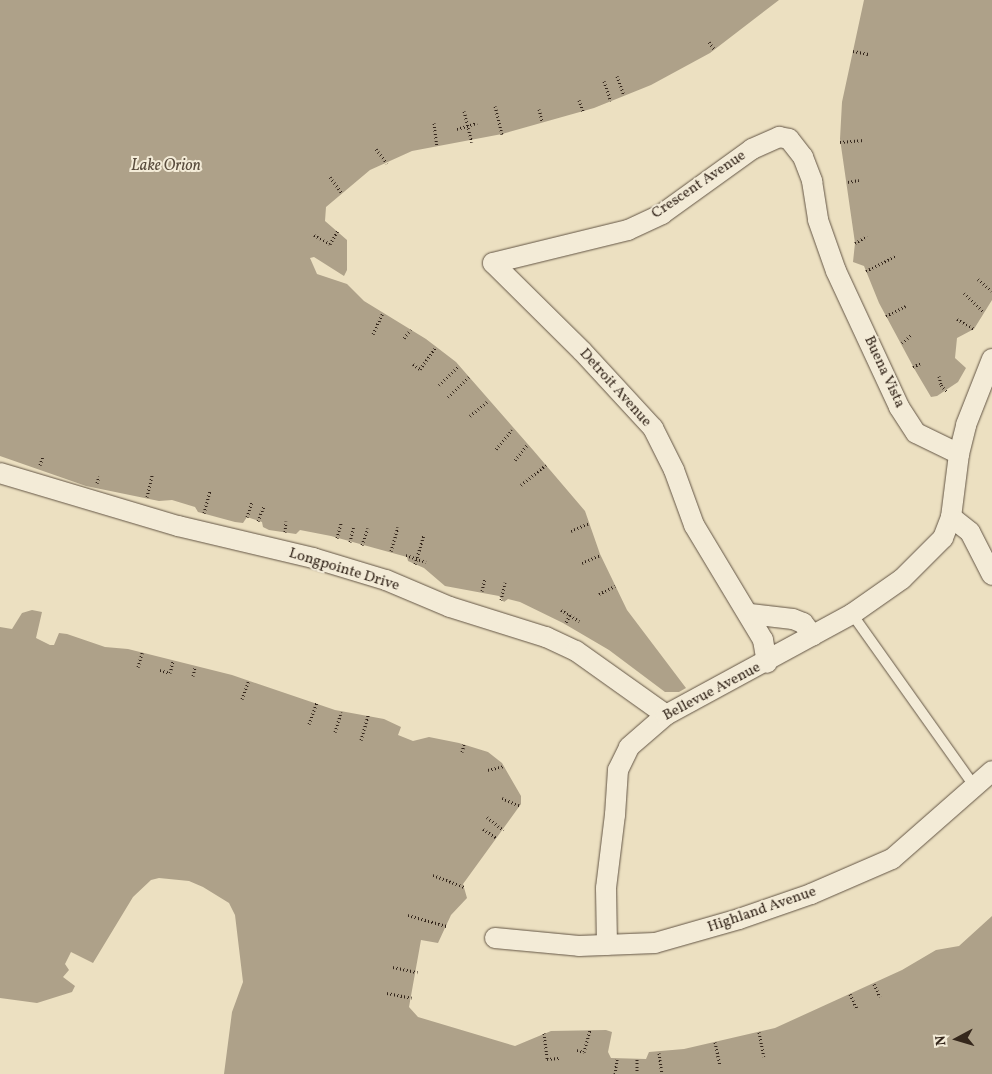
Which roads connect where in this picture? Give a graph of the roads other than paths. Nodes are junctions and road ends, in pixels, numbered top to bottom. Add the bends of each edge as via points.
1 (789, 139) joint
2 (493, 263) joint
3 (992, 359) edge
4 (959, 454) junction
5 (0, 473) edge
6 (951, 517) junction
7 (992, 575) edge
8 (750, 614) junction
9 (852, 614) junction
10 (813, 636) junction
11 (767, 663) junction
12 (666, 716) junction
13 (992, 771) edge
14 (975, 787) junction
15 (495, 938) dead end
16 (607, 945) junction

1 - 2 street, Crescent Avenue via 779,137 752,149 662,214 628,230
1 - 4 street, Buena Vista via 803,157 812,181 818,220 836,271 898,407 916,433
2 - 8 street, Detroit Avenue via 589,358 653,428 674,470 694,525
3 - 4 street via 966,425
4 - 6 street
5 - 12 street, Longpointe Drive via 178,526 376,577 450,607 546,637 576,651
6 - 7 street via 970,532
6 - 9 street, Bellevue Avenue via 943,538 928,557 902,580
8 - 10 street via 793,619 803,623
8 - 11 street, Detroit Avenue via 763,640
9 - 10 street, Bellevue Avenue
9 - 14 lane
10 - 11 street, Bellevue Avenue
11 - 12 street, Bellevue Avenue
12 - 16 street, Bellevue Avenue via 629,747 618,770 606,888
13 - 14 street, Highland Avenue
14 - 16 street, Highland Avenue via 892,859 860,874 698,932 655,943
15 - 16 street, Highland Avenue via 579,946

